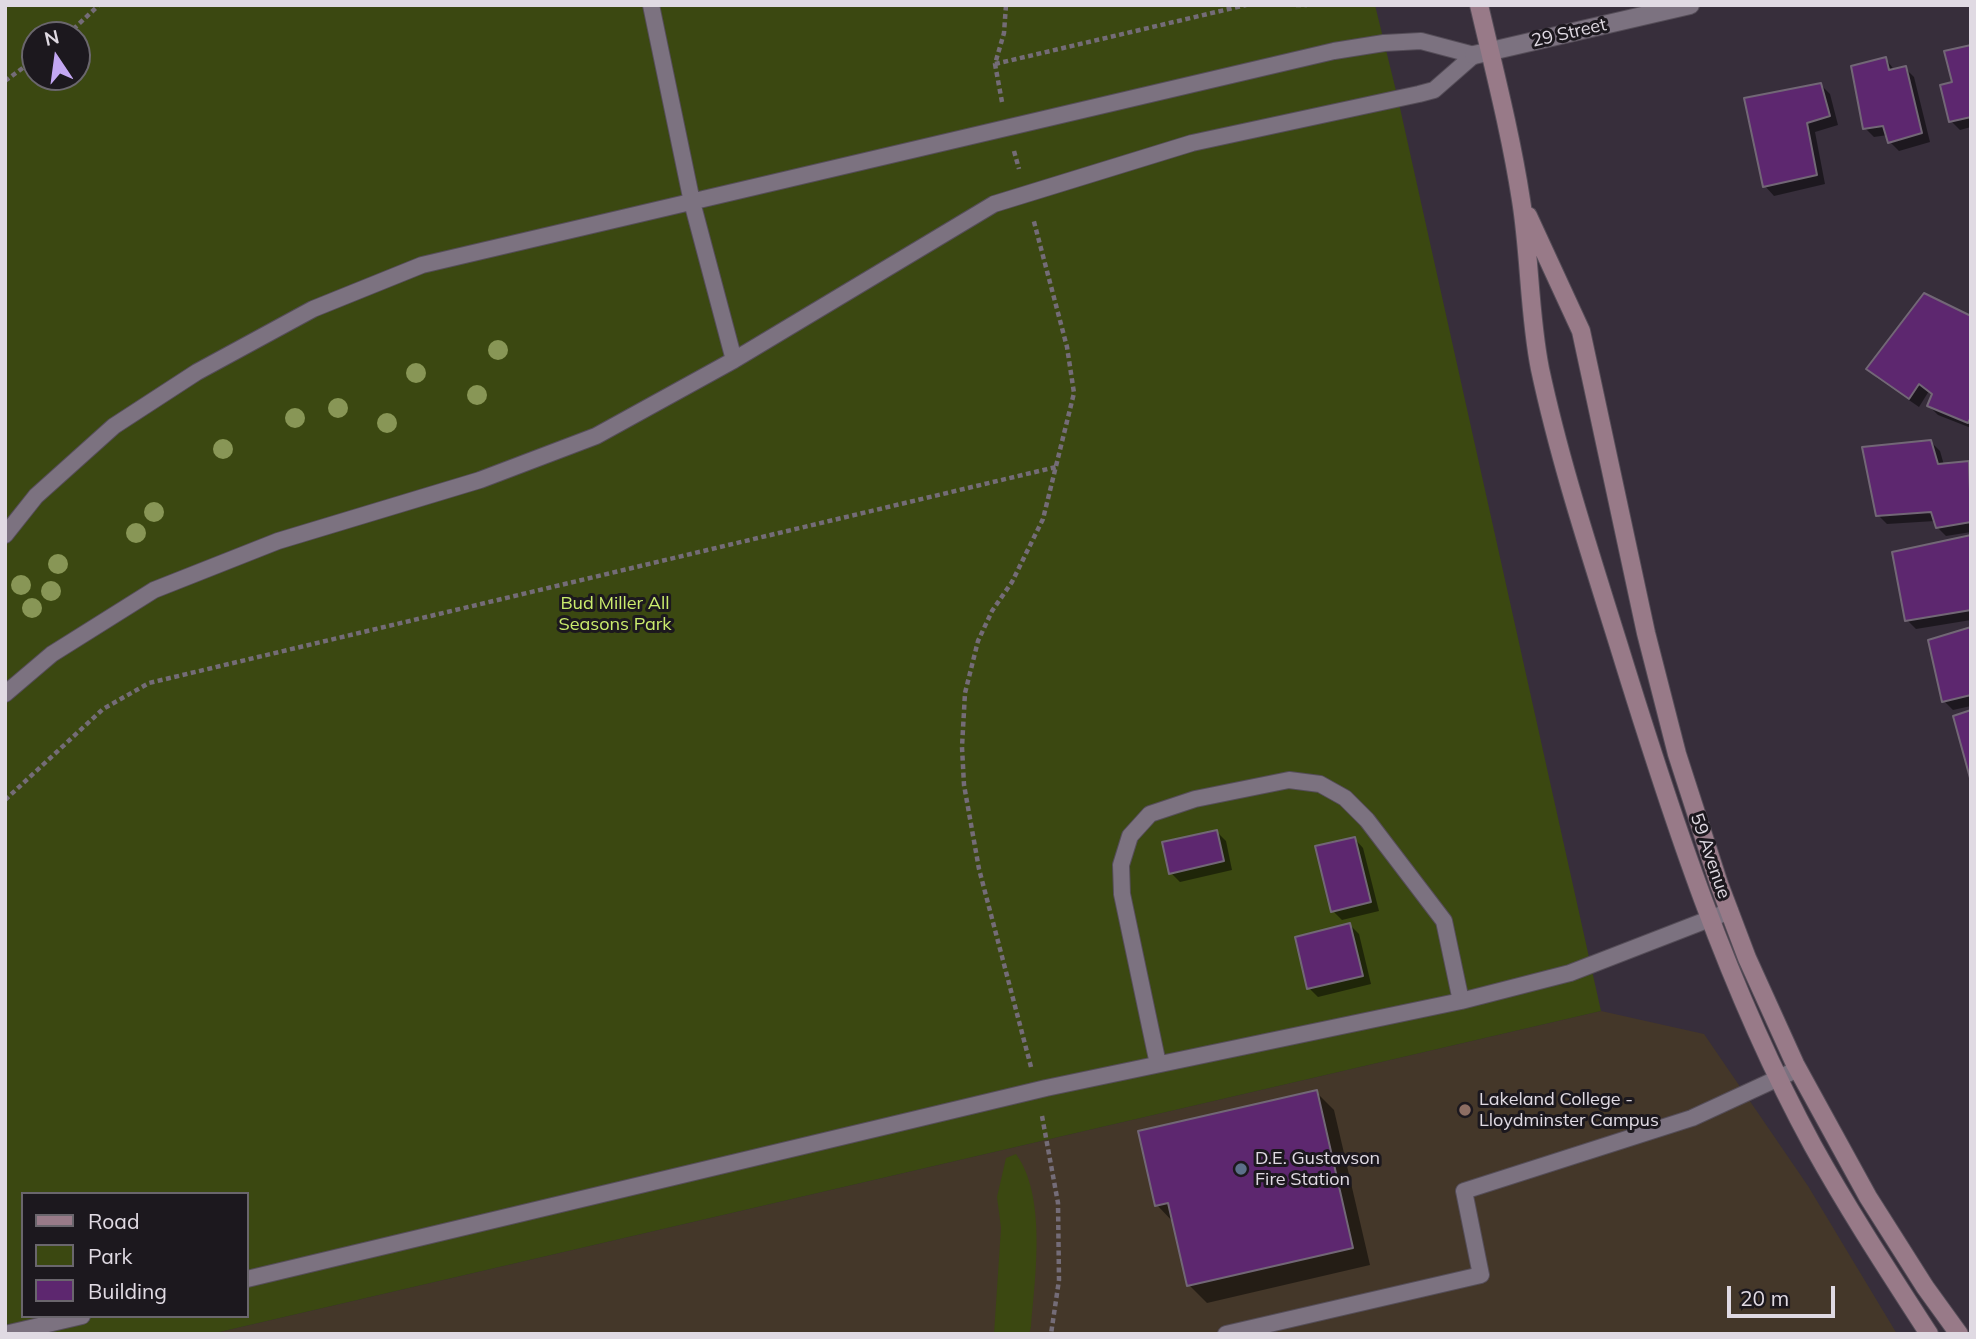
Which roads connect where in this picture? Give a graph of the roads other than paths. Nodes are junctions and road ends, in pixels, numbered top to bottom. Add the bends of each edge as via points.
1 (651, 5) edge
2 (1479, 5) edge
3 (1690, 5) edge
4 (1482, 53) junction
5 (1521, 200) junction
6 (692, 202) junction
7 (734, 360) junction
8 (5, 535) edge
9 (5, 694) edge
10 (1730, 911) junction
11 (1711, 919) junction
12 (1461, 1001) junction
13 (1158, 1064) junction
14 (1798, 1069) junction
15 (1780, 1078) junction
16 (248, 1279) edge
17 (73, 1318) edge
18 (5, 1334) edge
19 (1226, 1334) edge
20 (1929, 1334) edge
21 (1959, 1334) edge

1 - 6 lane
2 - 4 main road
3 - 4 street, 29 Street
4 - 5 main road
4 - 6 lane via 1421,41 1334,51
4 - 7 lane via 1434,90 1192,143 994,204
5 - 10 main road, 59 Avenue via 1581,331 1677,754
5 - 11 main road, 59 Avenue via 1536,344 1556,438 1638,713
6 - 7 lane
6 - 8 lane via 422,265 313,309 197,372 114,426 36,496
7 - 9 lane via 596,436 480,480 278,541 154,590 52,654
10 - 11 lane
10 - 14 main road, 59 Avenue
11 - 12 lane via 1570,974
11 - 15 main road, 59 Avenue
12 - 13 lane
12 - 13 lane via 1444,920 1345,798 1320,784 1289,780 1195,799 1150,814 1130,836 1121,865 1123,904
13 - 16 lane
14 - 15 lane
14 - 21 main road, 59 Avenue via 1868,1197
15 - 19 lane via 1692,1118 1464,1191 1481,1275
15 - 20 main road, 59 Avenue via 1854,1218
17 - 18 lane

